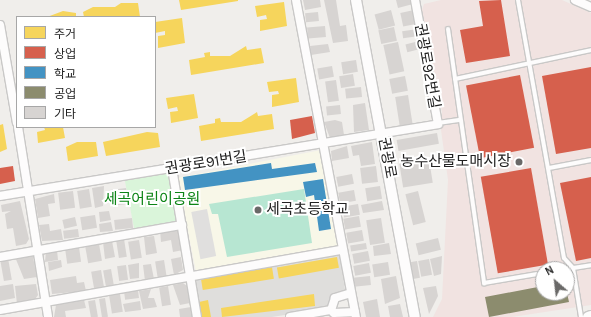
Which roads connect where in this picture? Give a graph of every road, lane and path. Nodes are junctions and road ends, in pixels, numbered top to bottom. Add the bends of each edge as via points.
1 (296, 0) edge
2 (356, 0) edge
3 (415, 0) edge
4 (518, 0) edge
5 (579, 1) edge
6 (591, 7) edge
7 (0, 25) edge
8 (448, 29) dead end
9 (591, 50) edge
10 (530, 62) junction
11 (455, 79) junction
12 (16, 117) edge
13 (459, 120) junction
14 (438, 124) junction
15 (18, 128) edge
16 (382, 133) junction
17 (322, 143) junction
18 (591, 160) edge
19 (172, 168) junction
20 (549, 168) junction
21 (29, 191) junction
22 (0, 196) edge
23 (182, 225) junction
24 (342, 250) junction
25 (39, 252) junction
26 (0, 257) edge
27 (567, 261) edge
28 (591, 265) edge
29 (575, 268) edge
30 (535, 274) edge
31 (191, 277) junction
32 (575, 280) edge
33 (351, 293) junction
34 (46, 304) junction
35 (0, 310) edge
36 (331, 310) junction
37 (355, 314) edge
38 (591, 316) edge
39 (48, 317) edge
40 (197, 317) edge
41 (290, 317) edge
42 (415, 317) edge
43 (581, 317) edge
44 (588, 317) edge

1 - 17 street
2 - 16 street, 권광로
3 - 14 street, 권광로92번길
4 - 10 lane
5 - 6 street
7 - 12 street
8 - 11 lane
9 - 10 lane
10 - 11 lane
10 - 20 lane
11 - 13 lane
13 - 14 lane
13 - 30 lane via 484,283
14 - 16 street, 권광로92번길
15 - 21 street
16 - 17 street, 권광로91번길
16 - 42 street, 권광로
17 - 19 street, 권광로91번길
17 - 24 street
18 - 20 lane
19 - 21 street, 권광로91번길
19 - 23 street
20 - 27 lane via 564,258
21 - 22 street, 권광로91번길
21 - 25 street
23 - 25 street
23 - 31 street
24 - 31 street
24 - 33 street
25 - 26 street
25 - 34 street
28 - 29 lane
31 - 34 street
31 - 40 street
32 - 43 lane
33 - 36 street via 336,298
33 - 37 street
34 - 35 street
34 - 39 street
36 - 37 street via 334,314
36 - 41 street
38 - 44 street

